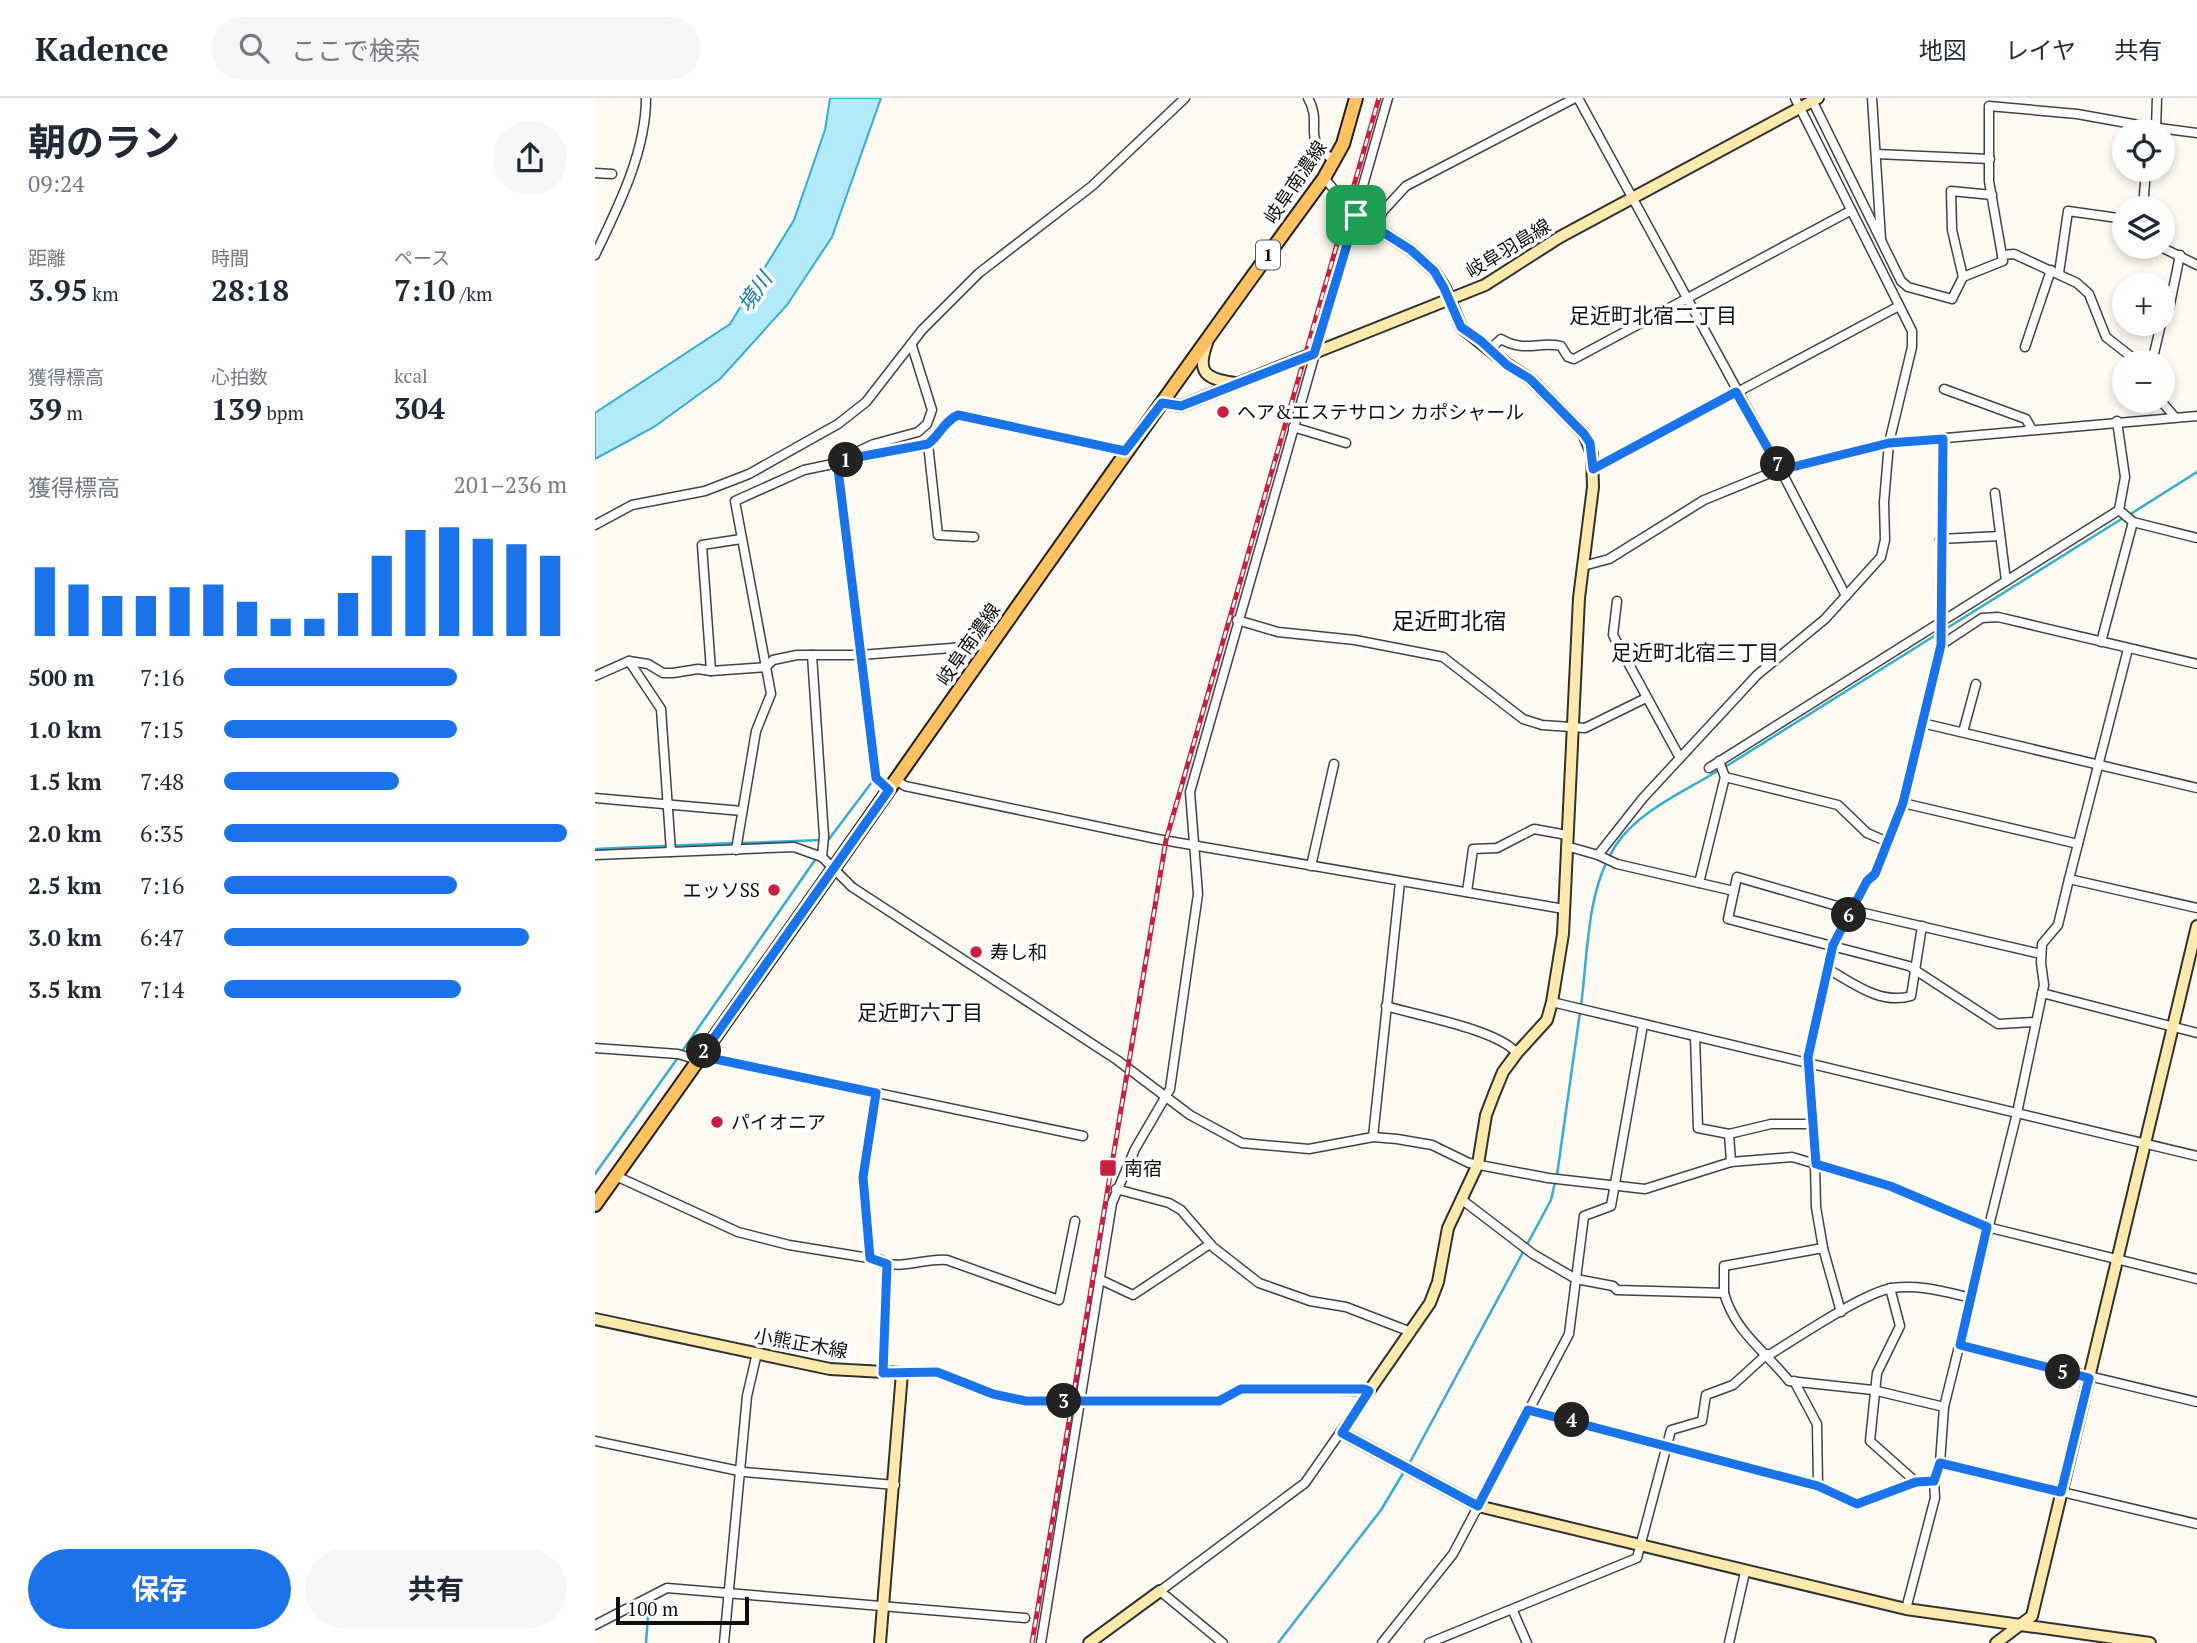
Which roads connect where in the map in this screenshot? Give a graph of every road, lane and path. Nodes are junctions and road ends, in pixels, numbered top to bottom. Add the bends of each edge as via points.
1 (646, 98) edge
2 (1185, 98) edge
3 (1308, 98) edge
4 (1356, 98) edge
5 (1388, 98) edge
6 (1576, 98) edge
7 (1872, 98) edge
8 (2157, 98) edge
9 (1813, 99) edge
10 (1797, 103) edge
11 (2001, 103) edge
12 (2156, 119) edge
13 (2112, 122) edge
14 (2175, 130) edge
15 (2197, 133) edge
16 (1876, 154) junction
17 (1990, 159) junction
18 (1334, 160) junction
19 (595, 173) edge
20 (611, 174) dead end
21 (1324, 178) junction
22 (1992, 195) junction
23 (1631, 198) junction
24 (1850, 211) junction
25 (1356, 215) junction
26 (2112, 217) edge
27 (1375, 226) junction
28 (1882, 245) junction
29 (2175, 253) edge
30 (595, 255) edge
31 (2002, 255) junction
32 (2179, 255) junction
33 (2197, 265) edge
34 (2055, 272) junction
35 (2175, 275) edge
36 (1963, 277) junction
37 (1686, 299) junction
38 (1449, 301) junction
39 (1899, 306) junction
40 (1212, 331) junction
41 (912, 346) junction
42 (2025, 347) dead end
43 (1490, 349) junction
44 (2123, 350) edge
45 (1314, 354) junction
46 (1239, 383) junction
47 (1944, 389) dead end
48 (1736, 392) junction
49 (1162, 403) junction
50 (2171, 413) edge
51 (2174, 416) junction
52 (2197, 416) edge
53 (2117, 421) junction
54 (1293, 427) junction
55 (2031, 428) junction
56 (1943, 439) junction
57 (1346, 443) dead end
58 (1889, 443) junction
59 (928, 444) junction
60 (1125, 451) junction
61 (837, 461) junction
62 (1593, 469) junction
63 (1780, 470) junction
64 (1995, 493) dead end
65 (2119, 510) junction
66 (2133, 522) junction
67 (595, 525) edge
68 (2000, 536) junction
69 (974, 537) dead end
70 (741, 538) junction
71 (2197, 538) edge
72 (1940, 539) junction
73 (1583, 566) junction
74 (2006, 581) junction
75 (1846, 596) junction
76 (1617, 601) dead end
77 (1942, 619) junction
78 (1237, 620) junction
79 (2101, 642) junction
80 (991, 645) junction
81 (1941, 645) junction
82 (2128, 649) junction
83 (812, 655) junction
84 (860, 655) junction
85 (629, 661) junction
86 (2197, 664) edge
87 (766, 667) junction
88 (711, 671) junction
89 (595, 676) edge
90 (1976, 684) dead end
91 (1646, 698) junction
92 (1922, 723) junction
93 (1572, 729) junction
94 (1963, 732) junction
95 (1680, 758) junction
96 (1719, 761) junction
97 (1334, 764) dead end
98 (2098, 765) junction
99 (1709, 768) dead end
100 (1725, 777) junction
101 (893, 785) junction
102 (2197, 788) edge
103 (595, 798) edge
104 (1903, 803) junction
105 (669, 805) junction
106 (742, 811) junction
107 (1566, 841) junction
108 (1888, 842) junction
109 (2078, 844) junction
110 (1193, 845) junction
111 (736, 850) junction
112 (671, 852) junction
113 (595, 855) edge
114 (1598, 855) junction
115 (822, 857) junction
116 (1311, 866) junction
117 (833, 869) junction
118 (2069, 879) junction
119 (1400, 882) junction
120 (1699, 883) junction
121 (1734, 891) junction
122 (1467, 892) junction
123 (2197, 908) edge
124 (1564, 909) junction
125 (1851, 910) junction
126 (1922, 926) junction
127 (2197, 926) edge
128 (1833, 945) junction
129 (2041, 954) junction
130 (1828, 969) junction
131 (1917, 970) junction
132 (2042, 993) junction
133 (1552, 1002) junction
134 (1386, 1006) junction
135 (2036, 1022) junction
136 (1643, 1025) junction
137 (2173, 1026) junction
138 (2197, 1032) edge
139 (1695, 1037) junction
140 (595, 1048) edge
141 (1517, 1053) junction
142 (699, 1058) junction
143 (1809, 1064) junction
144 (876, 1093) junction
145 (1165, 1098) junction
146 (2017, 1112) junction
147 (1814, 1124) junction
148 (1729, 1133) junction
149 (1083, 1136) dead end
150 (1373, 1137) junction
151 (2144, 1144) junction
152 (2197, 1156) edge
153 (1731, 1162) junction
154 (1478, 1164) junction
155 (1816, 1164) junction
156 (615, 1176) junction
157 (1615, 1186) junction
158 (1116, 1189) junction
159 (1461, 1199) junction
160 (595, 1205) edge
161 (1075, 1221) dead end
162 (1987, 1227) junction
163 (1210, 1244) junction
164 (1823, 1248) junction
165 (870, 1258) junction
166 (2117, 1260) junction
167 (887, 1264) junction
168 (1099, 1279) junction
169 (1576, 1279) junction
170 (2197, 1279) edge
171 (1890, 1288) junction
172 (1724, 1293) junction
173 (1972, 1298) junction
174 (1841, 1312) junction
175 (595, 1319) edge
176 (1411, 1332) junction
177 (1960, 1345) junction
178 (757, 1353) junction
179 (1768, 1354) junction
180 (883, 1373) junction
181 (902, 1373) junction
182 (2089, 1378) junction
183 (1794, 1381) junction
184 (1873, 1390) junction
185 (1369, 1391) junction
186 (1080, 1400) junction
187 (2197, 1402) edge
188 (1944, 1407) junction
189 (1528, 1410) junction
190 (1342, 1433) junction
191 (595, 1441) edge
192 (1667, 1444) junction
193 (1940, 1463) junction
194 (739, 1471) junction
195 (1934, 1481) junction
196 (1916, 1482) junction
197 (895, 1485) junction
198 (1818, 1486) junction
199 (2061, 1492) junction
200 (1478, 1506) junction
201 (2197, 1524) edge
202 (1643, 1547) junction
203 (1745, 1572) junction
204 (1160, 1591) junction
205 (728, 1592) junction
206 (884, 1605) junction
207 (1906, 1609) junction
208 (1513, 1611) junction
209 (1025, 1618) dead end
210 (2023, 1624) junction
211 (595, 1625) edge
212 (2086, 1639) edge
213 (724, 1643) edge
214 (880, 1643) edge
215 (1041, 1643) edge
216 (1089, 1643) edge
217 (1223, 1643) edge
218 (1383, 1643) edge
219 (1429, 1643) edge
220 (1527, 1643) edge
221 (1729, 1643) edge
222 (1996, 1643) edge
223 (2150, 1643) edge

1 - 30 street via 641,138 627,186
2 - 41 street via 1092,186 979,273
3 - 18 street via 1318,150
4 - 18 main road, 岐阜南濃線 / 1
5 - 25 street
6 - 23 street
6 - 27 street via 1406,186
7 - 16 street
8 - 12 street
9 - 10 street, 岐阜羽島線
9 - 28 street
10 - 23 street, 岐阜羽島線
10 - 24 street
11 - 13 street
11 - 17 street via 1989,106
14 - 15 street
16 - 17 street
16 - 28 street
17 - 22 street
18 - 21 main road, 岐阜南濃線 / 1
19 - 20 street
21 - 25 street
21 - 40 main road, 岐阜南濃線 / 1
22 - 31 street
22 - 36 street via 1951,191 1954,240
23 - 37 street
23 - 38 street, 岐阜羽島線 via 1485,285
24 - 37 street
24 - 39 street
25 - 27 street
25 - 45 street
26 - 34 street via 2068,211
27 - 38 street via 1434,271
28 - 36 street via 1907,287 1952,299
29 - 32 street
31 - 34 street via 2014,254
31 - 36 street via 2003,261
32 - 33 street
32 - 35 street
34 - 42 street
34 - 44 street via 2089,294 2106,337
37 - 43 street via 1574,359 1554,344 1523,348 1501,340
37 - 48 street
38 - 43 street via 1461,327
38 - 45 street, 岐阜羽島線
39 - 48 street
39 - 58 street via 1913,339
40 - 46 street via 1203,355 1206,375
40 - 49 main road, 岐阜南濃線 / 1
41 - 61 street via 932,410 927,424 918,432 874,444
41 - 67 street via 866,402 793,450 705,491 632,505
43 - 62 street via 1530,379 1584,434 1590,443
45 - 46 street, 岐阜羽島線
45 - 54 street
46 - 49 street, 岐阜羽島線 via 1181,406
47 - 55 street via 2026,419
48 - 62 street
48 - 63 street
49 - 60 main road, 岐阜南濃線 / 1
50 - 51 street
51 - 52 street
51 - 53 street
53 - 55 street
53 - 65 street via 2125,477
54 - 57 street
54 - 78 street
55 - 56 street
56 - 58 street
56 - 72 street
58 - 63 street
58 - 75 street via 1881,556
59 - 60 street via 958,415
59 - 61 street
59 - 69 street via 938,535
60 - 80 main road, 岐阜南濃線 / 1
61 - 70 street via 735,500
61 - 84 street
62 - 73 street
63 - 73 street via 1704,500 1609,559
63 - 75 street
64 - 68 street
65 - 66 street
65 - 74 street
66 - 71 street
66 - 79 street
68 - 72 street
68 - 74 street
70 - 87 street
70 - 88 street via 702,545
72 - 77 street
73 - 93 street
74 - 77 street
75 - 95 street via 1800,642 1757,675
76 - 91 street via 1613,635
77 - 81 street
77 - 96 street
78 - 93 street via 1278,632 1355,640 1443,657 1523,719
78 - 110 street via 1190,792
79 - 81 street via 1998,617 1982,618
79 - 82 street
80 - 84 street
80 - 101 main road, 岐阜南濃線 / 1
81 - 92 street
82 - 86 street
82 - 98 street
83 - 84 street
83 - 87 street via 773,660
83 - 115 street
84 - 101 street via 876,778
85 - 88 street via 663,673
85 - 89 street
85 - 105 street via 661,709
87 - 88 street
87 - 106 street via 771,694 756,731
90 - 94 street
91 - 93 street via 1585,728
91 - 95 street
92 - 94 street
92 - 104 street
93 - 107 street
94 - 98 street
95 - 114 street
96 - 99 street
96 - 100 street
97 - 116 street
98 - 102 street
98 - 109 street
100 - 108 street via 1838,805 1867,833
100 - 120 street
101 - 110 street
101 - 117 main road, 岐阜南濃線 / 1
103 - 105 street
104 - 108 street
104 - 109 street
105 - 106 street
105 - 112 street
106 - 111 street
107 - 114 street
107 - 122 street via 1534,829 1497,848 1472,849
107 - 124 street
108 - 125 street via 1875,874
109 - 118 street
110 - 116 street
110 - 145 street via 1198,894
111 - 112 street
111 - 115 street via 794,847
112 - 113 street
114 - 120 street via 1617,864
115 - 117 street
116 - 119 street
117 - 142 main road, 岐阜南濃線 / 1
117 - 145 street via 885,910 1117,1060
118 - 123 street
118 - 129 street via 2064,909 2042,944
119 - 122 street
119 - 134 street
120 - 121 street
121 - 125 street via 1737,877
121 - 128 street via 1728,919
122 - 124 street
124 - 133 street
125 - 126 street
125 - 128 street
126 - 129 street
126 - 131 street
127 - 137 street
128 - 130 street
128 - 131 street
129 - 132 street
130 - 131 street via 1876,996 1901,999 1911,996
130 - 143 street
131 - 135 street via 1998,1024
132 - 135 street
132 - 137 street
133 - 136 street
133 - 141 street via 1540,1032
134 - 141 street via 1480,1031
134 - 150 street
135 - 146 street
136 - 139 street
136 - 157 street
137 - 138 street
137 - 151 street
139 - 143 street
139 - 148 street via 1698,1128
140 - 142 street
141 - 154 street via 1490,1104
142 - 144 street
142 - 156 main road, 岐阜南濃線 / 1
143 - 146 street
143 - 147 street
144 - 149 street
144 - 165 street via 863,1177
145 - 150 street via 1243,1143 1309,1149
145 - 158 street
146 - 151 street
146 - 162 street
147 - 148 street via 1771,1124
147 - 155 street
148 - 153 street
150 - 154 street via 1432,1145
151 - 152 street
151 - 166 street
153 - 155 street via 1792,1157
153 - 157 street via 1645,1189
154 - 157 street
154 - 159 street
155 - 162 street via 1890,1186
155 - 164 street via 1816,1207
156 - 160 main road, 岐阜南濃線 / 1
156 - 165 street via 738,1232
157 - 169 street via 1611,1206 1584,1216
158 - 163 street via 1181,1210
158 - 168 street
159 - 169 street via 1533,1254
159 - 176 street via 1443,1248 1439,1282
161 - 167 street via 1059,1300 947,1260
162 - 166 street
162 - 173 street
163 - 168 street via 1133,1295
163 - 176 street via 1259,1283 1310,1301 1346,1307
164 - 172 street via 1724,1266
164 - 174 street
165 - 167 street
166 - 170 street
166 - 182 street
167 - 180 street
168 - 186 street
169 - 172 street via 1616,1290
169 - 189 street via 1569,1334
171 - 173 street via 1927,1287
171 - 174 street
171 - 184 street via 1900,1326
172 - 179 street via 1742,1333
173 - 177 street
174 - 179 street
175 - 178 street, 小熊正木線
176 - 185 street
177 - 182 street
177 - 188 street
178 - 180 street, 小熊正木線 via 830,1369
178 - 194 street
179 - 183 street via 1789,1381
179 - 192 street via 1733,1385 1706,1395 1702,1421 1671,1430
180 - 181 street, 小熊正木線
181 - 186 street via 937,1372 1013,1399
181 - 197 street
182 - 187 street
182 - 199 street
183 - 184 street
183 - 198 street via 1817,1423
184 - 188 street
184 - 196 street via 1870,1441
185 - 186 street via 1241,1389 1219,1401
185 - 190 street
186 - 215 street
188 - 193 street
189 - 192 street
189 - 200 street
190 - 200 street
190 - 204 street via 1305,1483
191 - 194 street
192 - 198 street
192 - 202 street
193 - 195 street
193 - 199 street
194 - 197 street
194 - 205 street
195 - 196 street
195 - 207 street via 1935,1498
196 - 198 street via 1857,1504
197 - 206 street
199 - 201 street
199 - 210 street via 2032,1616
200 - 202 street
200 - 218 street via 1453,1554
202 - 203 street
202 - 208 street via 1637,1558
203 - 207 street
203 - 221 street
204 - 216 street
204 - 217 street
205 - 206 street
205 - 211 street via 667,1588
205 - 213 street
206 - 209 street
206 - 214 street
207 - 210 street
208 - 219 street
208 - 220 street
210 - 212 street
210 - 222 street
212 - 223 street

